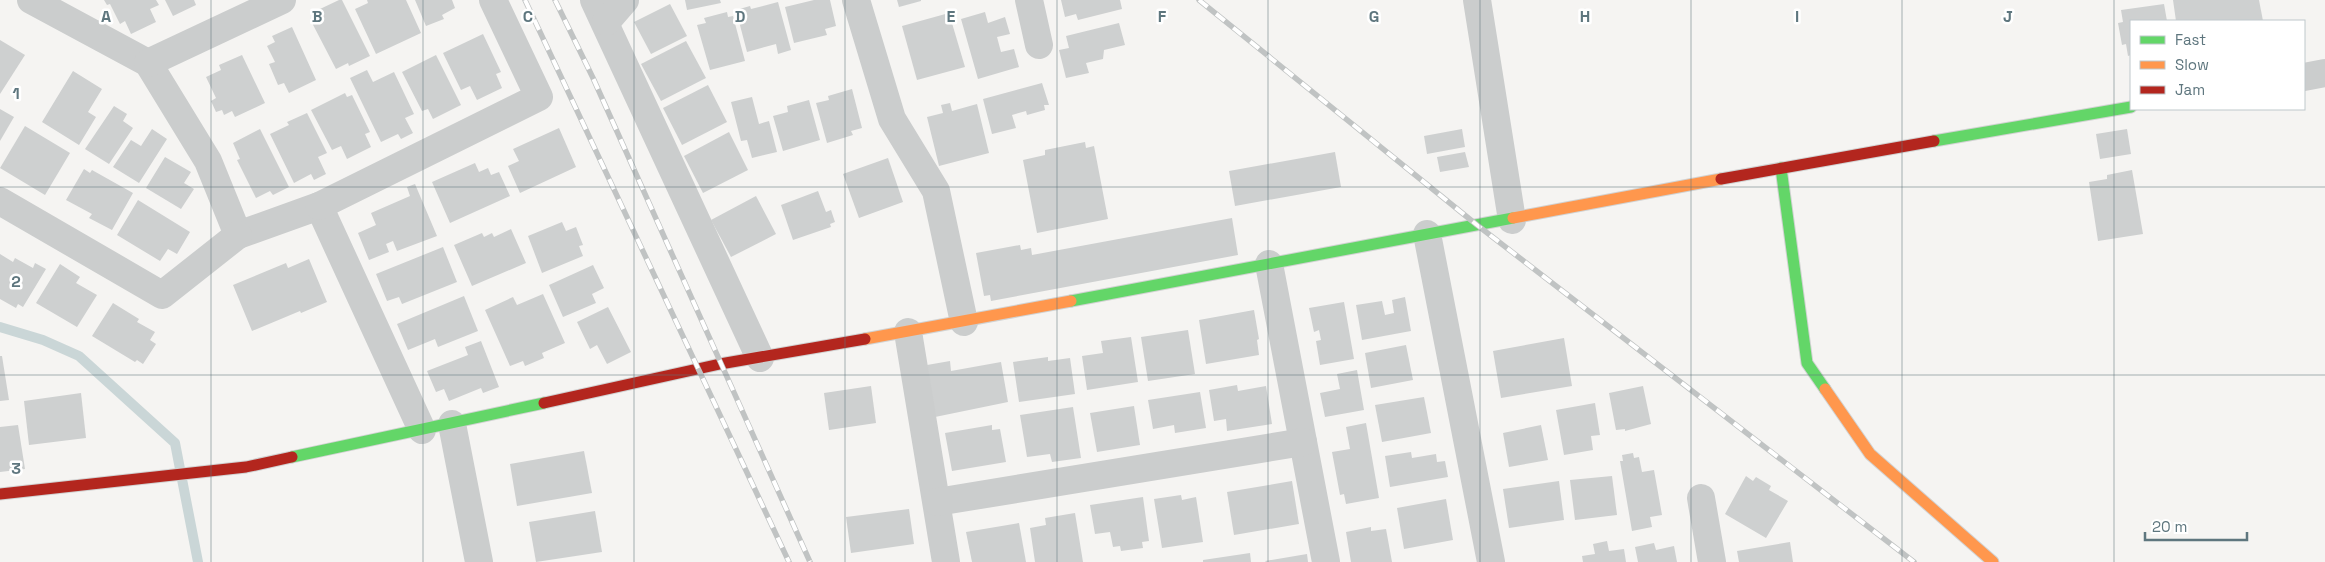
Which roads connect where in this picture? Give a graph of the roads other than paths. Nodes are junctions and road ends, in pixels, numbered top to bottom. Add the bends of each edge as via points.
1 (282, 0) edge
2 (493, 0) edge
3 (625, 0) edge
4 (856, 0) edge
5 (1030, 0) edge
6 (1477, 0) edge
7 (40, 2) edge
8 (600, 11) edge
9 (1040, 45) dead end
10 (148, 63) junction
11 (2325, 73) edge
12 (2305, 77) edge
13 (2130, 107) edge
14 (1781, 168) junction
15 (0, 201) edge
16 (318, 206) junction
17 (1512, 220) junction
18 (1427, 234) junction
19 (238, 236) junction
20 (1269, 264) junction
21 (964, 322) junction
22 (908, 332) junction
23 (760, 358) junction
24 (452, 424) junction
25 (422, 430) junction
26 (1303, 442) junction
27 (0, 494) edge
28 (1701, 498) dead end
29 (937, 502) junction
30 (479, 562) edge
31 (946, 562) edge
32 (1326, 562) edge
33 (1491, 562) edge
34 (1712, 562) edge
35 (1993, 562) edge

1 - 10 street
2 - 16 street via 539,97
3 - 8 street
4 - 21 street via 892,119 936,190
5 - 9 street
6 - 17 street
7 - 10 street
8 - 23 street
10 - 19 street via 208,161
11 - 12 street
13 - 14 street
14 - 17 street
14 - 35 street via 1807,363 1870,454
15 - 19 street via 162,295
16 - 19 street
16 - 25 street
17 - 18 street
18 - 20 street
18 - 33 street
20 - 21 street
20 - 26 street
21 - 22 street
22 - 23 street
22 - 29 street
23 - 24 street via 720,364
24 - 25 street
24 - 30 street
25 - 27 street via 246,467
26 - 29 street
26 - 32 street
28 - 34 street
29 - 31 street

